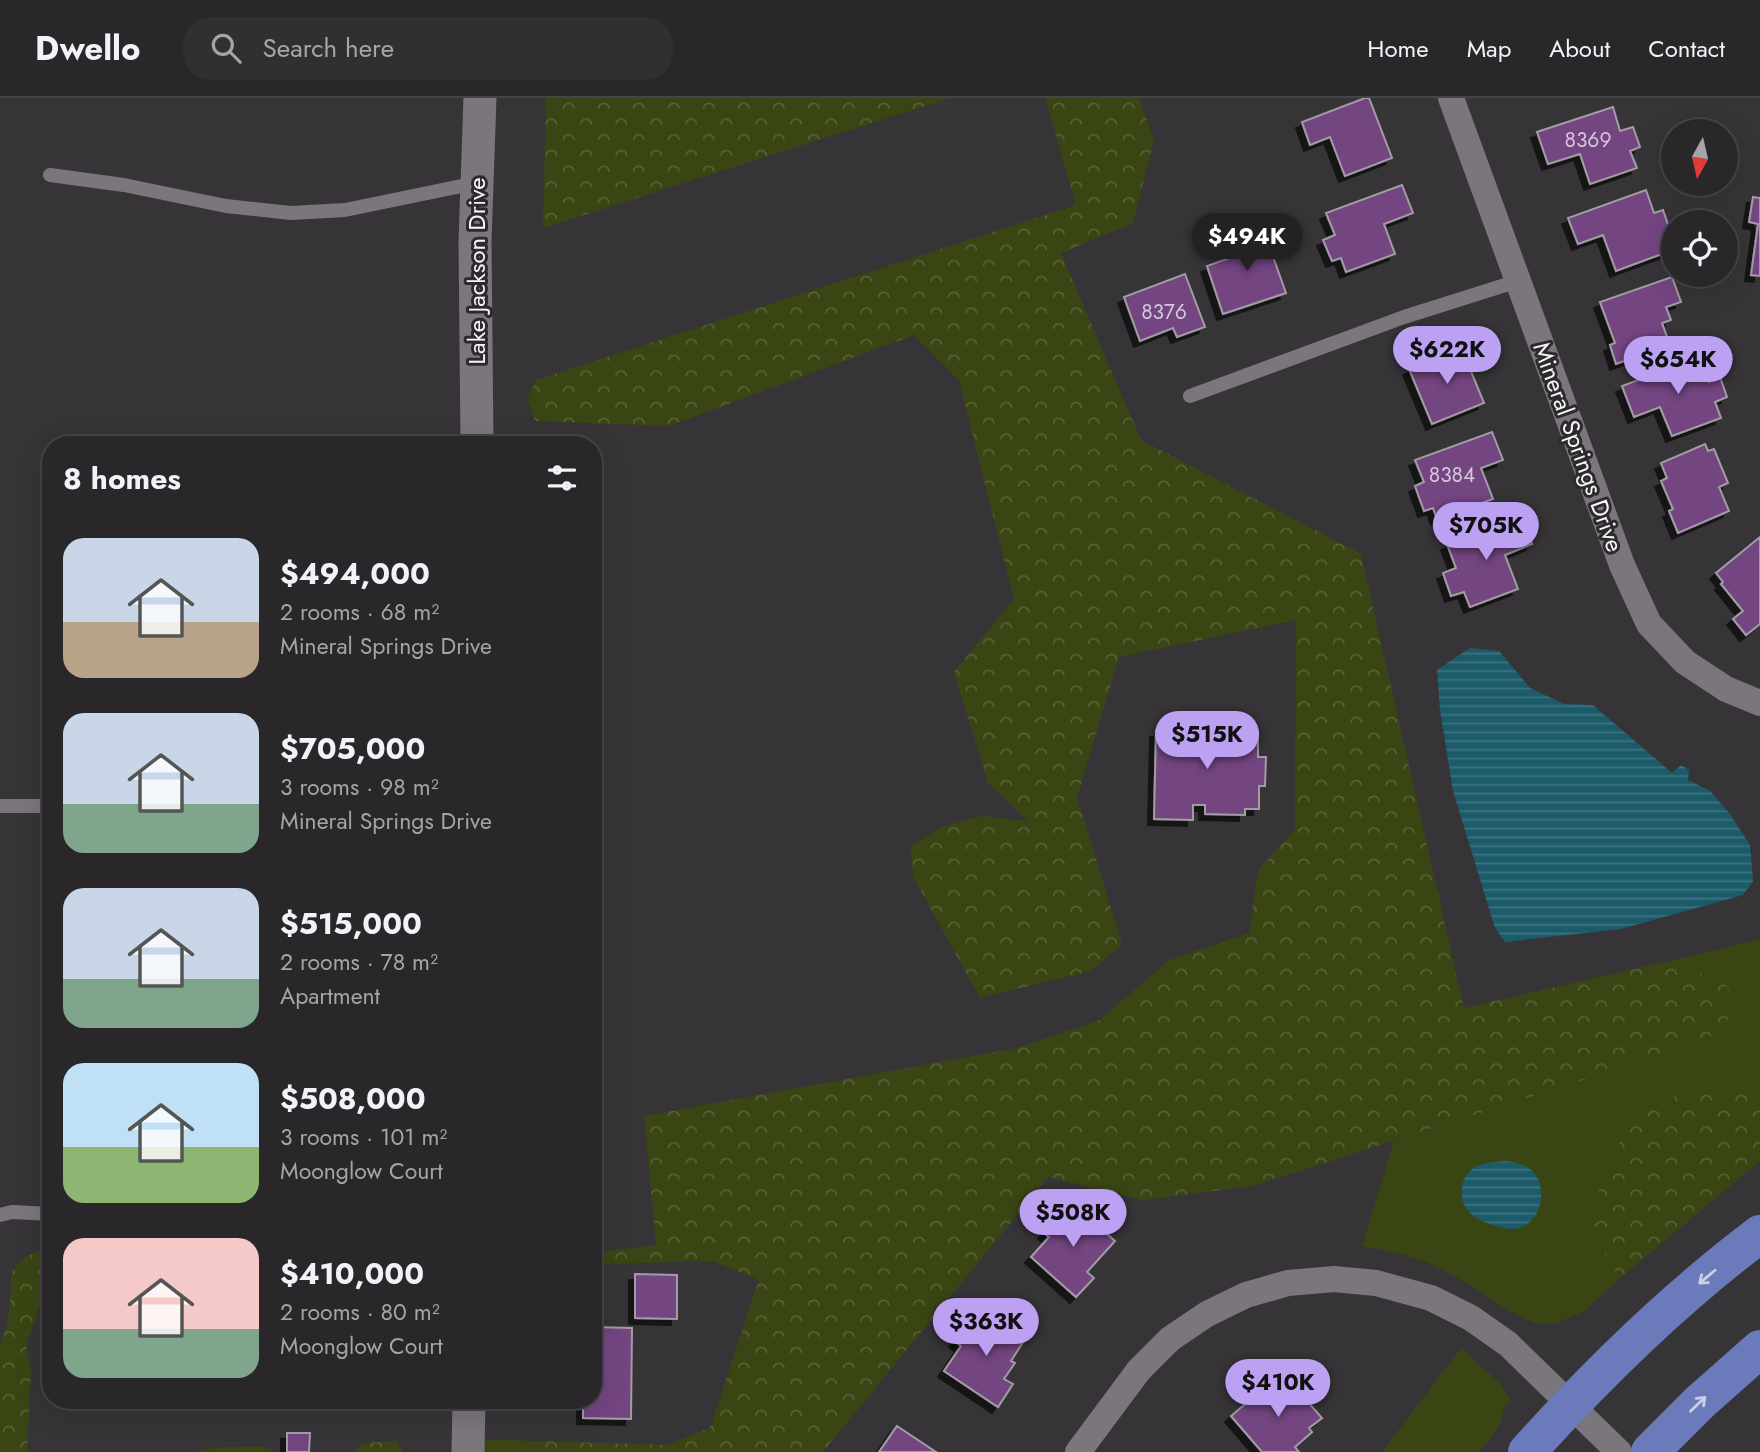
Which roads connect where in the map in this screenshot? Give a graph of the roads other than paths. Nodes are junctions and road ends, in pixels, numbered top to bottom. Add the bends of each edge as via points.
1 (480, 98) edge
2 (1451, 98) edge
3 (50, 174) dead end
4 (476, 183) junction
5 (1518, 281) junction
6 (1190, 397) dead end
7 (477, 436) edge
8 (1760, 703) edge
9 (0, 806) edge
10 (42, 806) edge
11 (42, 1214) edge
12 (0, 1215) edge
13 (1760, 1234) edge
14 (1760, 1349) edge
15 (1570, 1404) junction
16 (469, 1409) edge
17 (468, 1452) edge
18 (1078, 1452) edge
19 (1527, 1452) edge
20 (1619, 1452) edge
21 (1650, 1452) edge

1 - 4 street, Lake Jackson Drive
2 - 5 street, Mineral Springs Drive
3 - 4 lane via 226,206 291,212 345,210
4 - 7 street, Lake Jackson Drive
5 - 6 lane via 1404,317
5 - 8 street, Mineral Springs Drive via 1622,565 1649,624 1685,662 1726,689
9 - 10 lane
11 - 12 lane
13 -> 15 highway via 1656,1321
21 -> 14 highway
15 - 18 street via 1508,1344 1431,1298 1376,1283 1334,1279 1289,1283 1246,1295 1171,1339 1139,1370
15 - 19 highway
15 - 20 street
16 - 17 street

